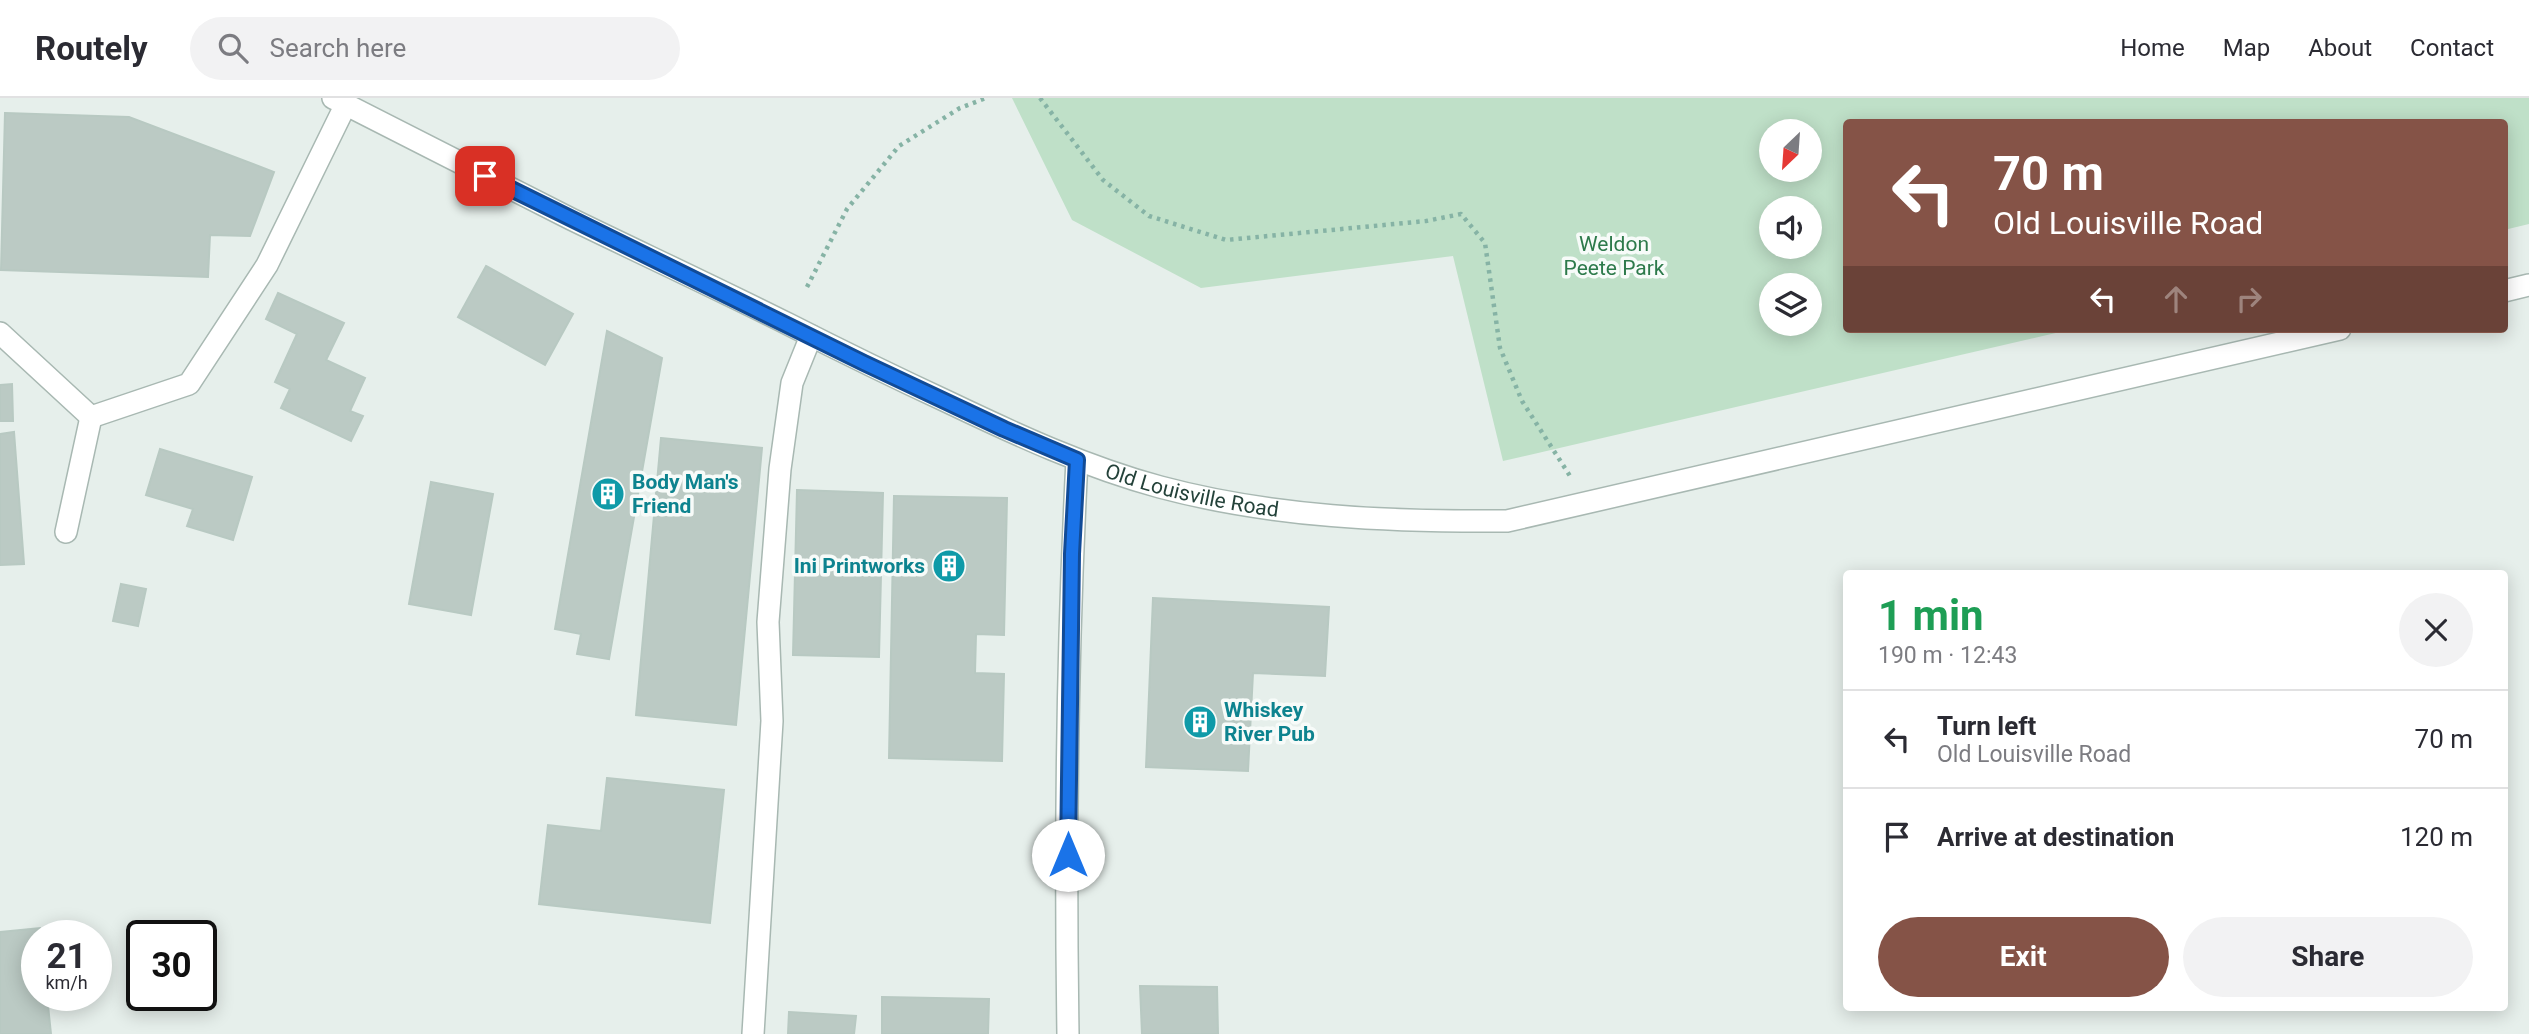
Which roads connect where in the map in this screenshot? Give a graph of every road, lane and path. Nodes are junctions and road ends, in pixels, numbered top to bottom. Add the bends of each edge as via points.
1 (986, 98) edge
2 (1040, 98) edge
3 (339, 101) edge
4 (2529, 285) edge
5 (807, 287) dead end
6 (2508, 290) edge
7 (0, 333) edge
8 (2323, 333) edge
9 (811, 336) junction
10 (91, 417) junction
11 (1077, 460) junction
12 (1570, 476) dead end
13 (66, 532) dead end
14 (754, 1034) edge
15 (1068, 1034) edge

1 - 5 path via 960,108 900,146 847,209
2 - 12 path via 1103,180 1149,216 1226,240 1461,214 1485,243 1500,348 1521,401
3 - 9 street, Old Louisville Road
3 - 10 street via 267,265 189,384
4 - 6 street
7 - 10 street
8 - 11 street, Old Louisville Road via 1507,521 1415,522 1274,508 1160,487
9 - 11 street, Old Louisville Road
9 - 14 street via 792,383 780,469 768,622 772,720
10 - 13 street
11 - 15 street via 1069,689

